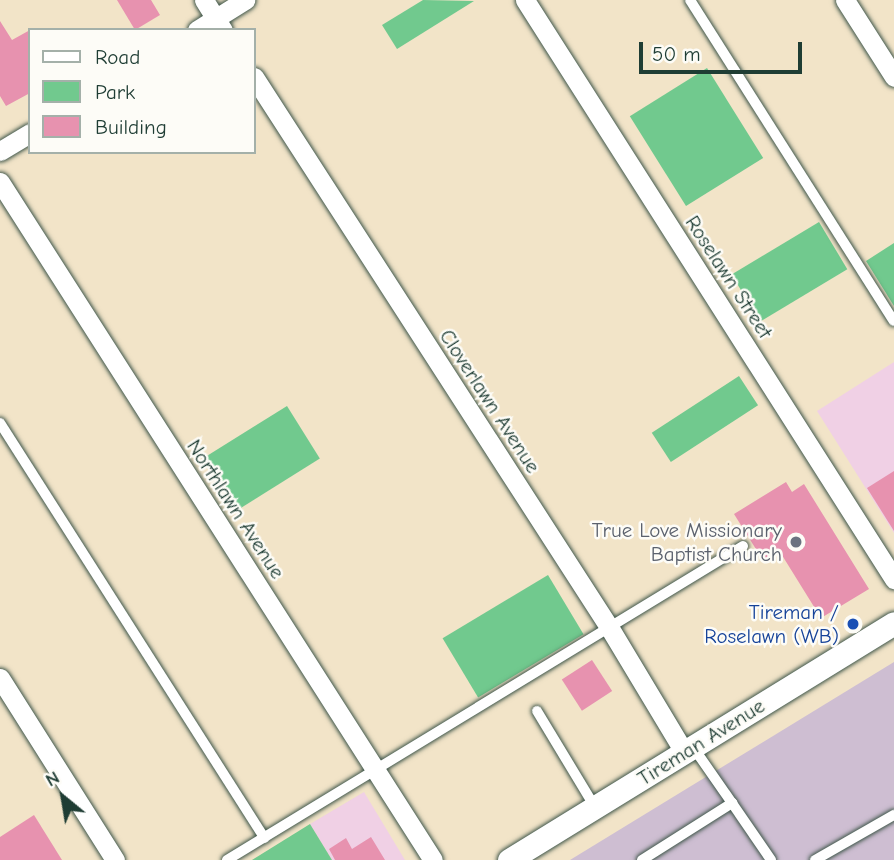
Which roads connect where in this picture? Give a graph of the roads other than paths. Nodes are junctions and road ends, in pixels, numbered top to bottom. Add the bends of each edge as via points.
1 (204, 0) edge
2 (245, 0) edge
3 (525, 0) edge
4 (690, 0) edge
5 (845, 0) edge
6 (220, 24) edge
7 (894, 77) edge
8 (256, 80) edge
9 (28, 134) edge
10 (0, 151) edge
11 (0, 182) edge
12 (894, 321) edge
13 (0, 423) edge
14 (743, 546) dead end
15 (894, 579) edge
16 (894, 623) edge
17 (609, 627) junction
18 (0, 678) edge
19 (537, 711) dead end
20 (689, 750) junction
21 (375, 769) junction
22 (732, 803) junction
23 (595, 807) junction
24 (894, 815) edge
25 (264, 838) junction
26 (525, 856) edge
27 (115, 860) edge
28 (228, 860) edge
29 (433, 860) edge
30 (642, 860) edge
31 (771, 860) edge
32 (816, 860) edge

1 - 6 street
2 - 6 street
3 - 15 street, Roselawn Street
4 - 12 lane
5 - 7 street
8 - 17 street, Cloverlawn Avenue
9 - 10 street
11 - 21 street, Northlawn Avenue
13 - 25 lane
14 - 17 lane
16 - 20 street, Tireman Avenue
17 - 20 street, Cloverlawn Avenue
17 - 21 lane
18 - 27 street
19 - 23 lane
20 - 22 lane
20 - 23 street, Tireman Avenue
21 - 25 lane
21 - 29 street, Northlawn Avenue
22 - 30 lane
22 - 31 lane
23 - 26 street, Tireman Avenue
24 - 32 lane
25 - 28 lane

